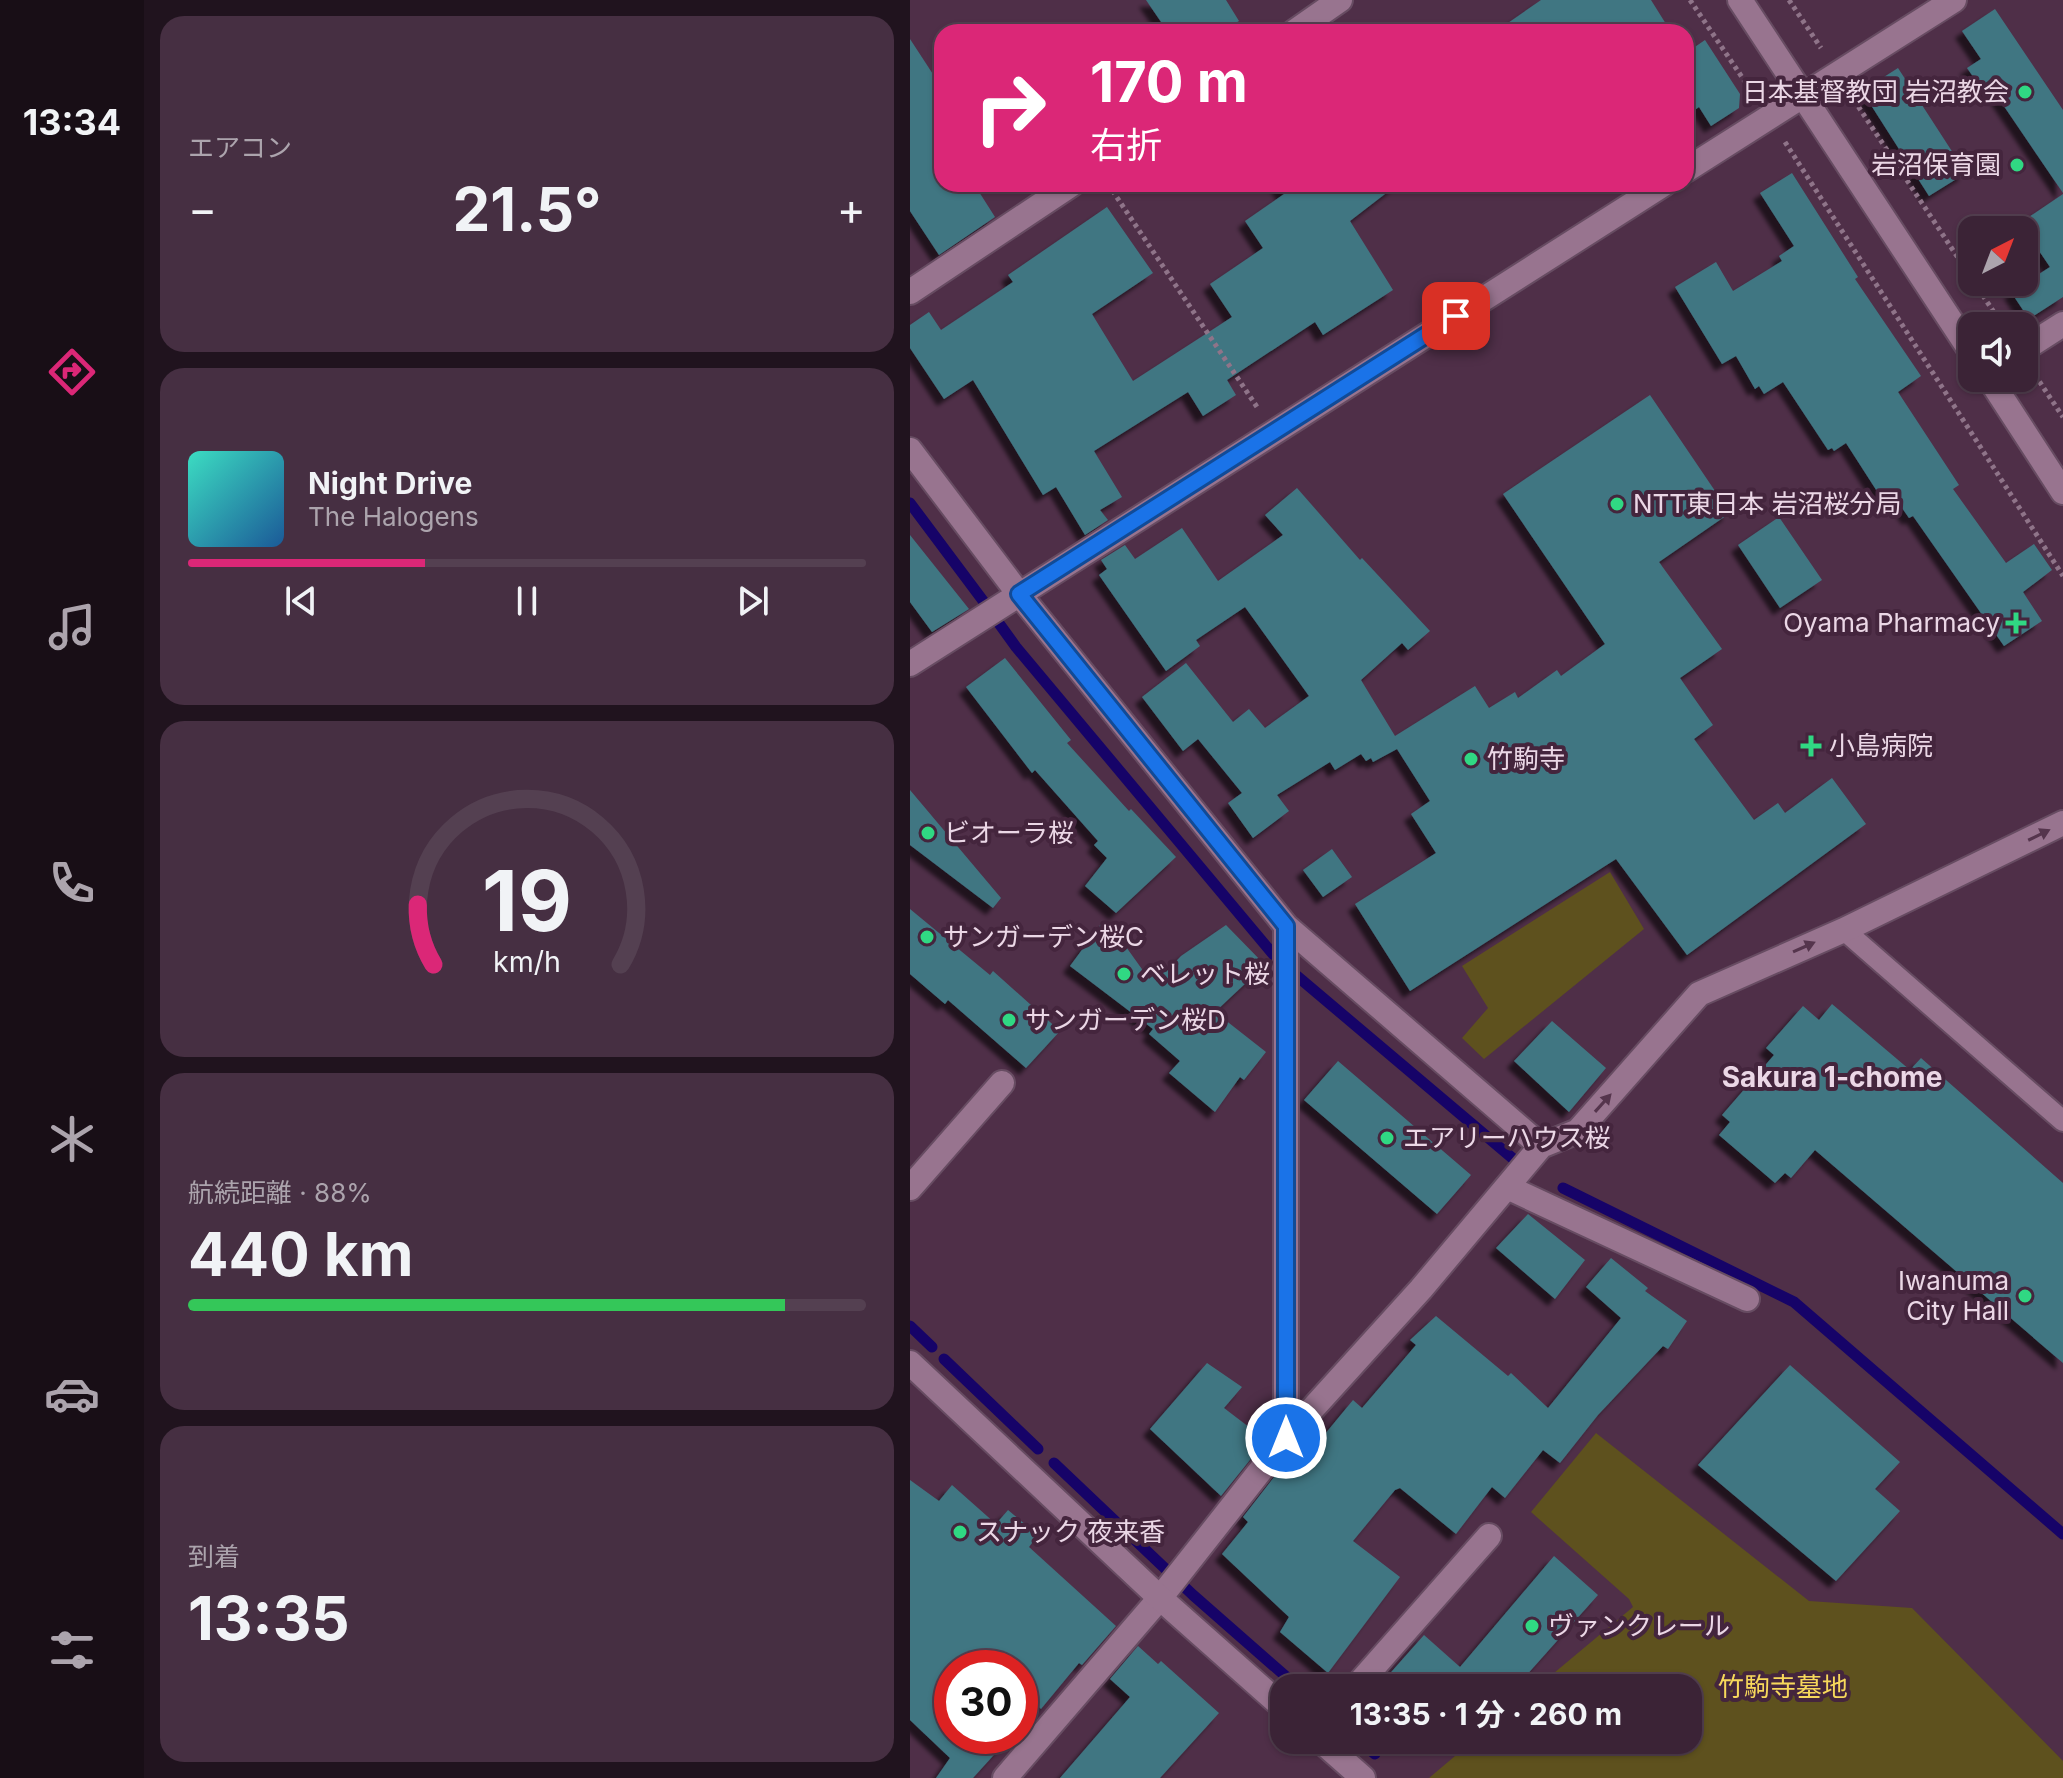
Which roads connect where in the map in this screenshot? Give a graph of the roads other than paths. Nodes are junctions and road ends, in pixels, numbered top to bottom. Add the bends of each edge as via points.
1 (1340, 0) edge
2 (1740, 0) edge
3 (1954, 0) edge
4 (1306, 24) edge
5 (1802, 95) junction
6 (1694, 165) edge
7 (1060, 192) edge
8 (1651, 192) edge
9 (910, 292) edge
10 (2063, 324) edge
11 (1958, 332) edge
12 (2038, 350) edge
13 (1998, 392) edge
14 (910, 450) edge
15 (2063, 492) edge
16 (1019, 594) junction
17 (910, 664) edge
18 (2063, 823) edge
19 (1286, 926) junction
20 (1844, 930) junction
21 (1002, 1083) dead end
22 (2063, 1121) edge
23 (1541, 1146) junction
24 (1507, 1187) junction
25 (910, 1188) edge
26 (1747, 1299) dead end
27 (910, 1363) edge
28 (1286, 1438) junction
29 (1489, 1536) dead end
30 (1163, 1594) junction
31 (1367, 1674) edge
32 (1270, 1695) edge
33 (1335, 1754) edge
34 (1005, 1778) edge
35 (1362, 1778) edge

1 - 4 street
2 - 5 street
3 - 5 street
5 - 6 street
5 - 11 street
7 - 9 street
8 - 16 street
10 - 12 street
13 - 15 street
14 - 16 street
16 - 17 street
16 - 19 street
20 -> 18 street
19 - 23 street
19 - 28 street
20 - 22 lane
23 -> 20 street via 1578,1131 1699,994
21 - 25 street
23 - 24 street
24 - 26 street
24 - 28 street
27 - 30 street
28 - 30 street
29 - 31 street
30 - 32 street
30 - 34 street
33 - 35 street

